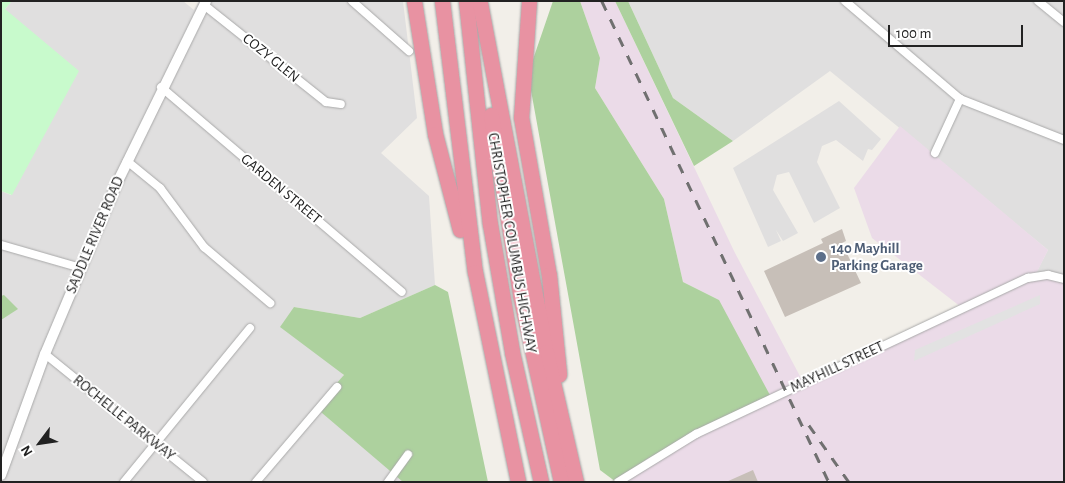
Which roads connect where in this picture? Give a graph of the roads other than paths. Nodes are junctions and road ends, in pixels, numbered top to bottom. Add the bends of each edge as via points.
1 (352, 1) edge
2 (414, 1) edge
3 (442, 1) edge
4 (529, 1) edge
5 (845, 1) edge
6 (1038, 1) edge
7 (475, 2) edge
8 (205, 3) edge
9 (1064, 22) edge
10 (409, 51) dead end
11 (161, 87) junction
12 (960, 99) junction
13 (341, 104) dead end
14 (1064, 140) edge
15 (935, 153) dead end
16 (127, 161) junction
17 (1, 245) edge
18 (81, 268) junction
19 (1064, 279) edge
20 (402, 292) dead end
21 (270, 303) dead end
22 (481, 308) junction
23 (250, 328) dead end
24 (45, 354) junction
25 (336, 387) dead end
26 (565, 437) junction
27 (154, 442) junction
28 (408, 454) dead end
29 (1, 475) edge
30 (124, 482) edge
31 (203, 482) edge
32 (256, 482) edge
33 (388, 482) edge
34 (518, 482) edge
35 (541, 482) edge
36 (561, 482) edge
37 (576, 482) edge
38 (618, 482) edge

1 - 10 street
2 - 22 highway via 435,134
3 - 22 highway via 454,127
4 - 26 highway via 520,117 549,274
5 - 12 street
6 - 9 street
7 - 26 highway
7 - 35 highway, CHRISTOPHER COLUMBUS HIGHWAY via 491,232
7 - 36 highway, CHRISTOPHER COLUMBUS HIGHWAY via 505,215 532,359
8 - 11 street, SADDLE RIVER ROAD
8 - 13 street, COZY GLEN via 326,102
11 - 16 street, SADDLE RIVER ROAD
11 - 20 street, GARDEN STREET
12 - 14 street
12 - 15 street
16 - 18 street, SADDLE RIVER ROAD
16 - 21 street via 160,188 204,247
17 - 18 street
18 - 24 street, SADDLE RIVER ROAD
19 - 38 street, MAYHILL STREET via 1048,276 1028,278 696,434
22 - 34 highway
23 - 27 street
24 - 27 street, ROCHELLE PARKWAY
24 - 29 street, SADDLE RIVER ROAD
25 - 32 street
26 - 37 highway
27 - 30 street
27 - 31 street, ROCHELLE PARKWAY
28 - 33 street

